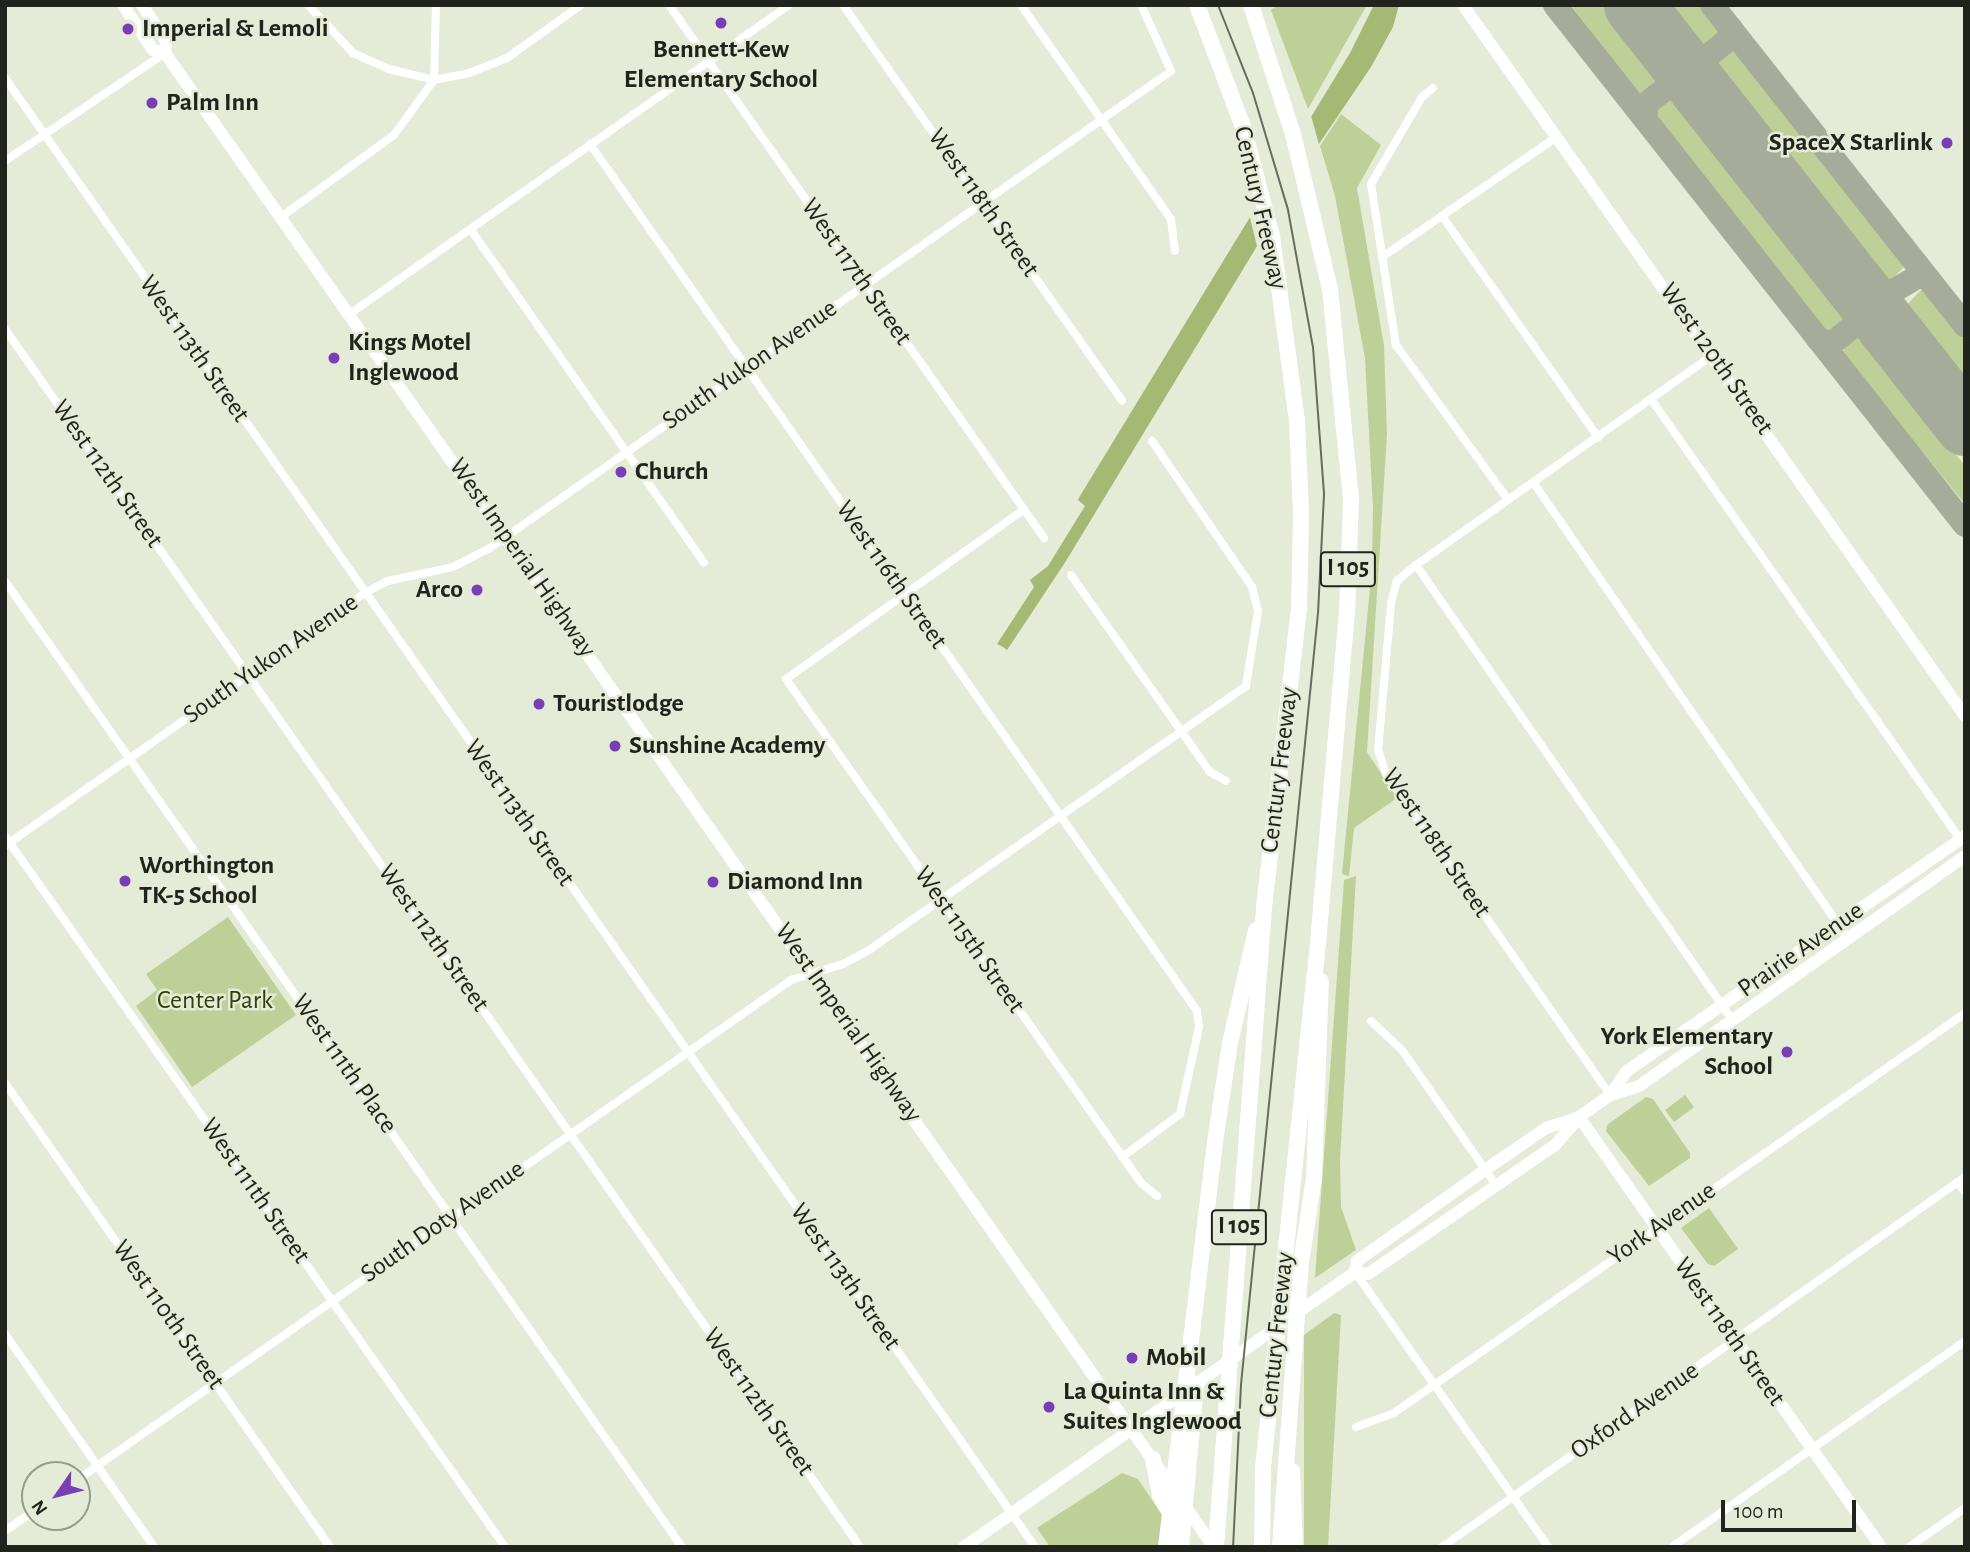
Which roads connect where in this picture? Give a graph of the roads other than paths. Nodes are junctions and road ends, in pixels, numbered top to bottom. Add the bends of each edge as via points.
1 (123, 5) edge
2 (142, 5) edge
3 (309, 5) edge
4 (436, 5) edge
5 (581, 5) edge
6 (669, 5) edge
7 (789, 5) edge
8 (843, 5) edge
9 (1021, 5) edge
10 (1141, 5) edge
11 (1251, 5) edge
12 (1463, 5) edge
13 (1197, 6) edge
14 (165, 53) junction
15 (709, 61) junction
16 (5, 78) edge
17 (434, 80) junction
18 (1433, 89) dead end
19 (1102, 120) junction
20 (44, 134) junction
21 (1557, 137) junction
22 (590, 144) junction
23 (5, 161) edge
24 (984, 202) junction
25 (1442, 216) junction
26 (281, 217) junction
27 (471, 230) junction
28 (1175, 251) dead end
29 (1385, 255) junction
30 (865, 285) junction
31 (351, 313) junction
32 (5, 329) edge
33 (1713, 355) junction
34 (746, 368) junction
35 (1651, 399) junction
36 (1122, 401) dead end
37 (1598, 437) junction
38 (1152, 441) dead end
39 (627, 452) junction
40 (1533, 482) junction
41 (1508, 500) junction
42 (1023, 510) junction
43 (507, 537) junction
44 (1044, 538) dead end
45 (704, 563) dead end
46 (1416, 565) junction
47 (1071, 575) dead end
48 (5, 581) edge
49 (365, 593) junction
50 (905, 594) junction
51 (248, 675) junction
52 (1965, 716) edge
53 (1179, 731) junction
54 (130, 758) junction
55 (1226, 781) dead end
56 (1061, 815) junction
57 (1963, 837) edge
58 (7, 842) edge
59 (1965, 856) edge
60 (941, 900) junction
61 (1264, 908) junction
62 (1839, 924) junction
63 (1849, 940) junction
64 (1318, 943) junction
65 (814, 974) junction
66 (1722, 1005) junction
67 (1965, 1013) edge
68 (1371, 1021) dead end
69 (1733, 1021) junction
70 (687, 1052) junction
71 (5, 1083) edge
72 (1610, 1095) junction
73 (1578, 1117) junction
74 (570, 1133) junction
75 (1122, 1157) junction
76 (1485, 1170) junction
77 (1961, 1179) edge
78 (1496, 1185) junction
79 (1965, 1192) edge
80 (1157, 1196) dead end
81 (451, 1215) junction
82 (1656, 1228) junction
83 (1202, 1269) junction
84 (1355, 1272) junction
85 (332, 1301) junction
86 (5, 1334) edge
87 (1735, 1341) junction
88 (1965, 1341) edge
89 (216, 1383) junction
90 (1434, 1385) junction
91 (1290, 1391) junction
92 (1356, 1427) dead end
93 (1133, 1429) junction
94 (1811, 1449) junction
95 (1153, 1459) junction
96 (98, 1465) junction
97 (91, 1470) edge
98 (1513, 1498) junction
99 (1965, 1508) edge
100 (1012, 1513) junction
101 (21, 1520) edge
102 (5, 1531) edge
103 (154, 1547) edge
104 (330, 1547) edge
105 (505, 1547) edge
106 (682, 1547) edge
107 (860, 1547) edge
108 (964, 1547) edge
109 (1035, 1547) edge
110 (1167, 1547) edge
111 (1181, 1547) edge
112 (1188, 1547) edge
113 (1215, 1547) edge
114 (1262, 1547) edge
115 (1280, 1547) edge
116 (1295, 1547) edge
117 (1442, 1547) edge
118 (1548, 1547) edge
119 (1672, 1547) edge
120 (1881, 1547) edge
121 (1909, 1547) edge

1 - 14 main road, West Imperial Highway via 153,50
2 - 14 main road, West Imperial Highway via 166,41
3 - 17 street via 353,53 389,69
4 - 17 street
5 - 17 street via 507,58 469,74
6 - 15 street, West 117th Street
7 - 15 street
8 - 24 street, West 118th Street
9 - 19 street
10 - 19 street, South Yukon Avenue via 1171,71
11 - 64 highway, Century Freeway / I 105 via 1311,198 1330,289 1351,499 1347,611
12 - 21 main road, West 120th Street
13 - 61 highway, Century Freeway / I 105 via 1221,64 1272,236 1297,421 1299,609
14 - 20 street
14 - 26 main road, West Imperial Highway
15 - 22 street
15 - 30 street, West 117th Street
16 - 20 street, West 113th Street
17 - 26 street via 394,135
18 - 29 street via 1422,97 1372,178
19 - 24 street, South Yukon Avenue
19 - 28 street via 1171,219
20 - 23 street
20 - 49 street, West 113th Street
21 - 25 street
21 - 33 main road, West 120th Street
22 - 27 street
22 - 34 street, West 116th Street
24 - 30 street, South Yukon Avenue
24 - 36 street, West 118th Street
25 - 29 street
25 - 37 street
26 - 31 main road, West Imperial Highway
27 - 31 street
27 - 39 street
29 - 41 street via 1396,345
30 - 34 street, South Yukon Avenue
30 - 42 street, West 117th Street
31 - 43 main road, West Imperial Highway
32 - 51 street, West 112th Street
33 - 35 street, West 118th Street
33 - 52 main road, West 120th Street
34 - 39 street, South Yukon Avenue
34 - 50 street, West 116th Street
35 - 37 street, West 118th Street
35 - 57 street
37 - 40 street, West 118th Street
38 - 53 street, South Doty Avenue via 1252,587 1258,611 1246,686
39 - 43 street, South Yukon Avenue
39 - 45 street
40 - 41 street, West 118th Street
40 - 62 street
41 - 46 street, West 118th Street
42 - 44 street, West 117th Street
42 - 50 street
43 - 49 street, South Yukon Avenue via 453,567 387,580
43 - 65 main road, West Imperial Highway
46 - 66 street
46 - 72 street, West 118th Street via 1396,581 1391,603 1378,750 1381,762
47 - 53 street
48 - 54 street, West 111th Place
49 - 51 street, South Yukon Avenue
49 - 70 street, West 113th Street
50 - 56 street, West 116th Street
50 - 60 street, West 115th Street via 786,679
51 - 54 street, South Yukon Avenue
51 - 74 street, West 112th Street
53 - 55 street via 1210,772
53 - 56 street, South Doty Avenue
54 - 58 street, South Yukon Avenue
54 - 81 street, West 111th Place
56 - 60 street, South Doty Avenue
56 - 75 street, West 116th Street via 1194,1005 1199,1027 1180,1114
57 - 62 main road, Prairie Avenue
58 - 85 street, West 111th Street
59 - 63 main road, Prairie Avenue
60 - 65 street, South Doty Avenue via 869,950
60 - 75 street, West 115th Street
61 - 83 highway via 1230,1043
61 - 113 highway, Century Freeway / I 105
62 - 63 street
62 - 66 main road, Prairie Avenue
63 - 69 main road, Prairie Avenue
64 - 91 highway via 1323,1007 1314,1178
64 - 114 highway, Century Freeway / I 105 via 1263,1468
65 - 70 street, South Doty Avenue via 791,980
65 - 93 main road, West Imperial Highway
66 - 69 street
66 - 72 main road, Prairie Avenue via 1627,1071
67 - 82 street, York Avenue
68 - 76 street via 1402,1050
69 - 72 main road, Prairie Avenue via 1639,1086
70 - 74 street, South Doty Avenue
70 - 100 street, West 113th Street
71 - 89 street, West 110th Street
72 - 73 main road, Prairie Avenue
73 - 76 main road, Prairie Avenue via 1546,1128
73 - 78 main road, Prairie Avenue via 1555,1145
73 - 82 main road, West 118th Street
74 - 81 street, South Doty Avenue
74 - 107 street, West 112th Street
75 - 80 street, West 115th Street
76 - 78 street
76 - 84 main road, Prairie Avenue via 1357,1261
77 - 79 street
77 - 87 street, Oxford Avenue
78 - 84 main road, Prairie Avenue via 1368,1274
81 - 85 street, South Doty Avenue
81 - 106 street, West 111th Place
82 - 87 main road, West 118th Street
82 - 90 street, York Avenue
83 - 110 highway
83 - 111 highway via 1193,1446
84 - 90 street
84 - 93 main road, Prairie Avenue
85 - 89 street, South Doty Avenue
85 - 105 street, West 111th Street
86 - 96 street
87 - 94 main road, West 118th Street
87 - 98 street, Oxford Avenue
88 - 94 street
89 - 96 street, South Doty Avenue
89 - 104 street, West 110th Street
90 - 92 street, York Avenue via 1394,1413
90 - 98 street
91 - 115 highway
91 - 116 highway
93 - 95 main road, West Imperial Highway
93 - 100 main road, Prairie Avenue
94 - 119 street
94 - 120 main road, West 118th Street
95 - 112 highway via 1160,1496
95 - 113 main road, West Imperial Highway
96 - 97 street, South Doty Avenue
96 - 103 street
98 - 117 street, Oxford Avenue
98 - 118 street
99 - 121 street
100 - 108 main road, Prairie Avenue
100 - 109 street, West 113th Street
101 - 102 street

